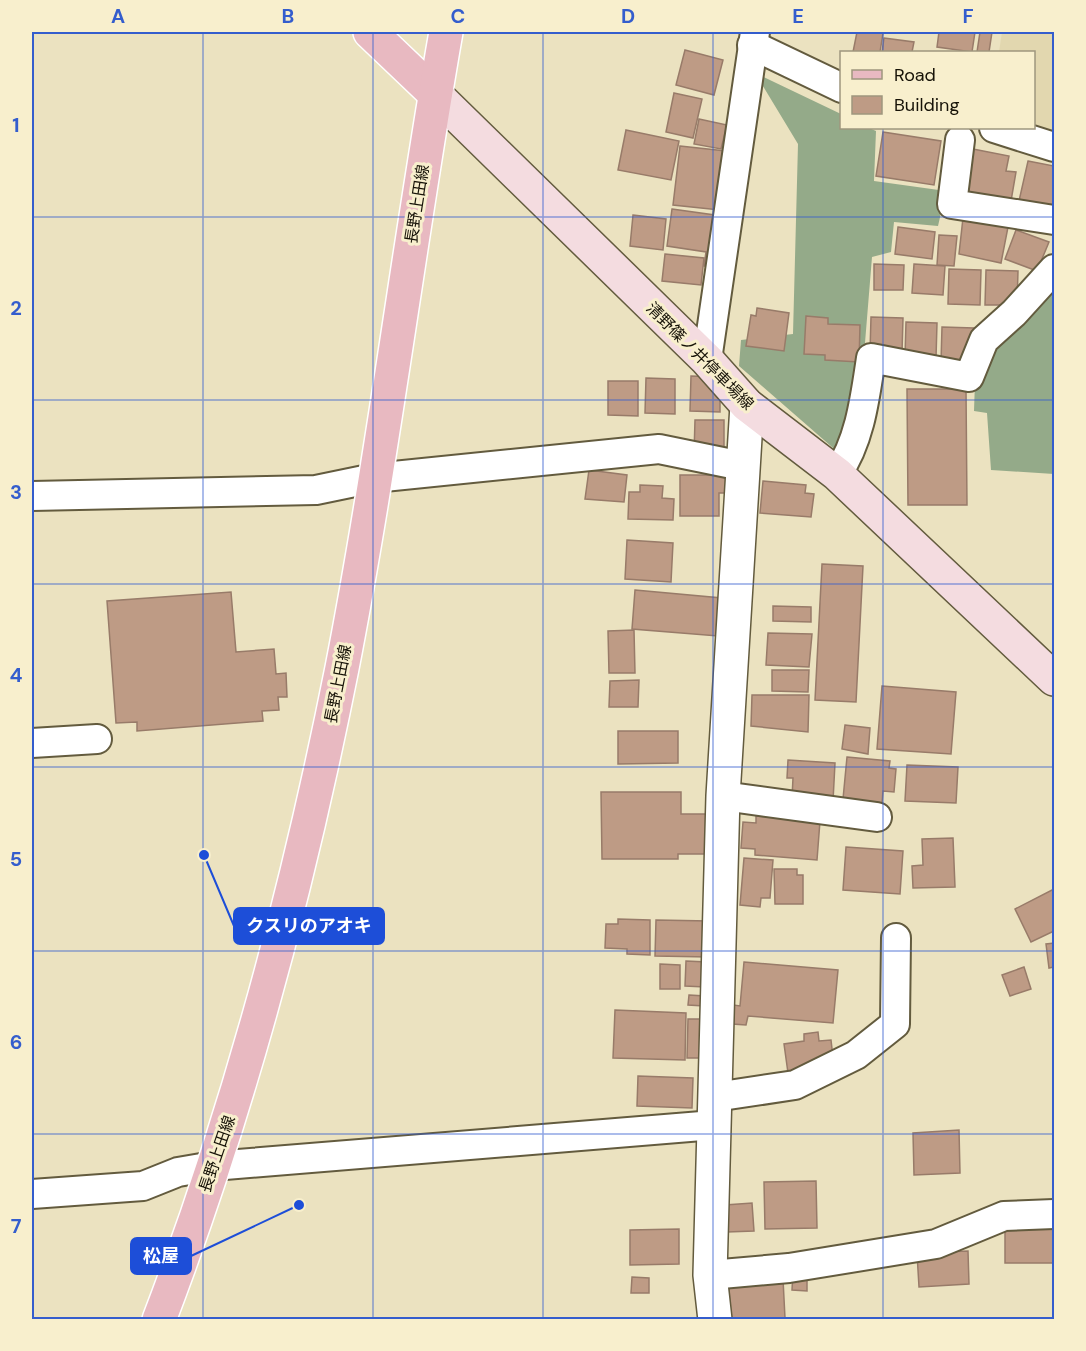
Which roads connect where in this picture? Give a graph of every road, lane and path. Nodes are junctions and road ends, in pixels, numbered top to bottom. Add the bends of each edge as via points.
1 (370, 32) edge
2 (446, 32) edge
3 (754, 38) edge
4 (840, 87) edge
5 (435, 94) junction
6 (997, 129) edge
7 (960, 140) dead end
8 (1054, 147) edge
9 (1054, 220) edge
10 (1054, 269) edge
11 (707, 360) junction
12 (747, 405) junction
13 (742, 466) junction
14 (837, 474) junction
15 (374, 478) junction
16 (32, 496) edge
17 (1054, 679) edge
18 (97, 739) dead end
19 (32, 743) edge
20 (723, 796) junction
21 (877, 817) dead end
22 (896, 938) dead end
23 (714, 1111) junction
24 (213, 1166) junction
25 (32, 1194) edge
26 (1054, 1214) edge
27 (710, 1275) junction
28 (159, 1320) edge
29 (715, 1320) edge

1 - 5 main road
2 - 5 main road, 長野上田線
3 - 4 street
3 - 11 street
5 - 11 main road, 清野篠ノ井停車場線
5 - 15 main road, 長野上田線
6 - 8 street
7 - 9 street via 952,204
10 - 14 street via 984,340 969,377 871,358 864,404 848,458
11 - 12 main road, 清野篠ノ井停車場線
12 - 13 street
12 - 14 main road, 清野篠ノ井停車場線
13 - 15 street via 659,449
13 - 20 street
14 - 17 main road, 清野篠ノ井停車場線
15 - 16 street via 316,490
15 - 24 main road, 長野上田線 via 342,666 295,883 237,1094
18 - 19 street
20 - 21 street
20 - 23 street
22 - 23 street via 895,1024 856,1055 795,1085
23 - 24 street
23 - 27 street
24 - 25 street via 178,1172 143,1186
24 - 28 main road, 長野上田線
26 - 27 street via 1004,1216 936,1244 789,1268
27 - 29 street

